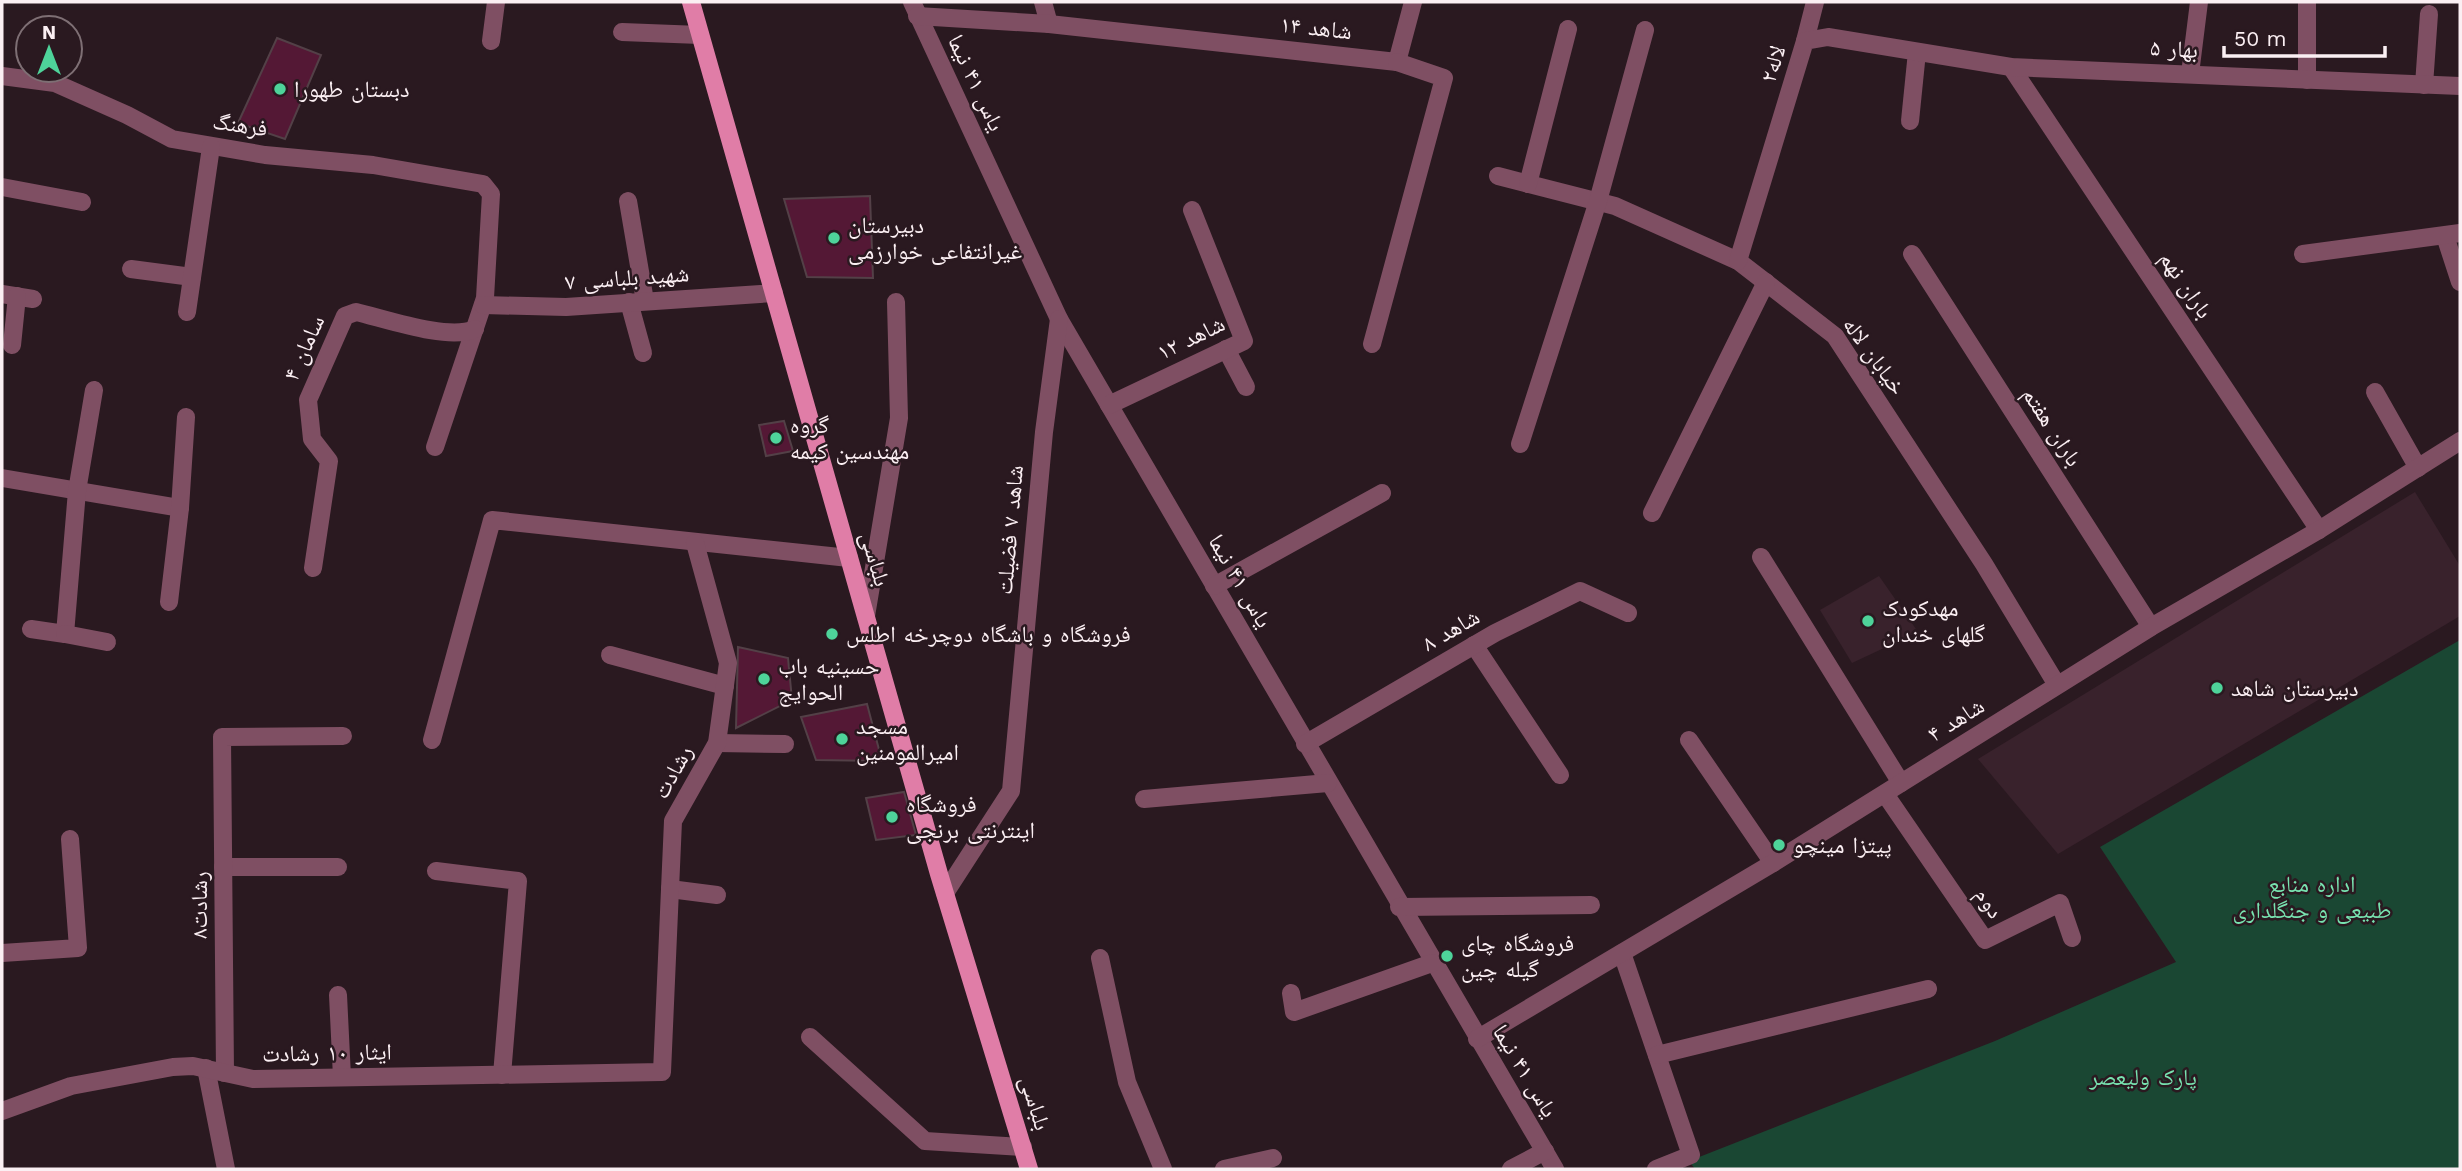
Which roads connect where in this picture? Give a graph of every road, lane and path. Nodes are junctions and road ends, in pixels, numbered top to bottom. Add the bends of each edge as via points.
1 (496, 2) edge
2 (691, 2) edge
3 (1044, 2) edge
4 (1413, 2) edge
5 (1815, 2) edge
6 (2199, 2) edge
7 (2307, 3) edge
8 (915, 9) edge
9 (2429, 14) dead end
10 (1049, 23) junction
11 (1568, 29) dead end
12 (1645, 30) dead end
13 (622, 33) dead end
14 (700, 35) junction
15 (491, 41) dead end
16 (1805, 41) junction
17 (1917, 51) junction
18 (1397, 62) junction
19 (2011, 66) junction
20 (2190, 74) junction
21 (2, 76) edge
22 (2307, 80) junction
23 (2424, 85) junction
24 (2460, 86) edge
25 (1910, 121) dead end
26 (211, 146) junction
27 (1498, 176) dead end
28 (1528, 184) junction
29 (2, 187) edge
30 (628, 201) dead end
31 (1598, 201) junction
32 (82, 202) dead end
33 (1192, 210) dead end
34 (2453, 234) edge
35 (1912, 254) dead end
36 (2303, 254) dead end
37 (1738, 261) junction
38 (131, 268) dead end
39 (192, 277) junction
40 (1766, 282) junction
41 (2460, 282) edge
42 (774, 293) junction
43 (17, 296) edge
44 (637, 302) junction
45 (896, 302) dead end
46 (483, 305) junction
47 (187, 312) dead end
48 (1059, 319) junction
49 (475, 329) junction
50 (1372, 344) dead end
51 (12, 345) dead end
52 (1226, 349) junction
53 (643, 353) dead end
54 (1246, 387) dead end
55 (94, 390) dead end
56 (2375, 392) dead end
57 (1109, 405) junction
58 (186, 417) dead end
59 (2460, 441) edge
60 (1520, 444) dead end
61 (435, 447) dead end
62 (2418, 468) junction
63 (2, 478) edge
64 (78, 491) junction
65 (1382, 493) dead end
66 (180, 508) junction
67 (1652, 513) dead end
68 (2319, 530) junction
69 (695, 543) junction
70 (1761, 557) dead end
71 (849, 558) junction
72 (313, 568) dead end
73 (1214, 586) junction
74 (169, 602) dead end
75 (1628, 613) dead end
76 (866, 616) junction
77 (2151, 626) junction
78 (31, 629) dead end
79 (65, 634) junction
80 (107, 642) dead end
81 (1474, 645) junction
82 (610, 654) dead end
83 (2057, 685) junction
84 (725, 686) junction
85 (342, 736) dead end
86 (432, 740) dead end
87 (1689, 740) dead end
88 (717, 743) junction
89 (785, 744) dead end
90 (1305, 744) junction
91 (1560, 775) dead end
92 (1328, 783) junction
93 (1901, 783) junction
94 (1885, 794) junction
95 (1144, 799) dead end
96 (70, 839) dead end
97 (1773, 863) junction
98 (223, 867) junction
99 (338, 867) dead end
100 (436, 871) dead end
101 (670, 889) junction
102 (945, 893) junction
103 (717, 895) dead end
104 (1591, 905) dead end
105 (1399, 907) junction
106 (2072, 938) dead end
107 (2, 953) edge
108 (1622, 953) junction
109 (1100, 958) dead end
110 (1432, 963) junction
111 (1928, 989) dead end
112 (1291, 993) dead end
113 (338, 995) dead end
114 (810, 1037) dead end
115 (1477, 1039) junction
116 (1657, 1055) junction
117 (205, 1068) junction
118 (662, 1072) joint
119 (225, 1073) junction
120 (502, 1074) junction
121 (342, 1077) junction
122 (2, 1111) edge
123 (1023, 1147) junction
124 (1545, 1151) junction
125 (1273, 1158) dead end
126 (226, 1169) edge
127 (1030, 1169) edge
128 (1163, 1169) edge
129 (1224, 1169) edge
130 (1511, 1169) edge
131 (1555, 1169) edge
132 (1656, 1169) edge

1 - 15 street
2 - 14 main road, بلباسی
3 - 10 street
4 - 18 street
5 - 16 street
6 - 20 street
7 - 22 street
8 - 10 street, شاهد ۱۴
8 - 48 street, یاس ۴۱ نیما
9 - 23 street
10 - 18 street, شاهد ۱۴
11 - 28 street
12 - 31 street
13 - 14 street
14 - 42 main road, بلباسی
16 - 17 street, لاله۲ via 1828,37
16 - 37 street, لاله۲
17 - 19 street, لاله۲
17 - 25 street
18 - 50 street, شاهد ۱۴ via 1444,78
19 - 20 street, بهار ۵
19 - 68 street, باران نهم
20 - 22 street, بهار ۵
21 - 26 street, فرهنگ via 55,83 172,139
22 - 23 street, بهار ۵
23 - 24 street, بهار ۵
26 - 39 street
26 - 46 street, فرهنگ via 373,165 483,184 491,194
27 - 28 street, خیابان لاله
28 - 31 street, خیابان لاله
29 - 32 street
30 - 44 street
31 - 37 street, خیابان لاله
31 - 60 street
33 - 52 street, شاهد ۱۲ via 1244,341
34 - 36 street
34 - 41 street
35 - 77 street, باران هفتم
37 - 40 street, خیابان لاله
38 - 39 street
39 - 47 street
40 - 67 street
40 - 83 street, خیابان لاله via 1835,336
42 - 44 street, شهید بلباسی ۷
42 - 71 main road, بلباسی
43 - 51 street
44 - 46 street, شهید بلباسی ۷ via 566,307
44 - 53 street
45 - 76 street via 899,418
46 - 49 street
48 - 57 street, یاس ۴۱ نیما
48 - 102 street, شاهد ۷ فضیلت via 1011,791
49 - 61 street
49 - 72 street, سامان ۴ via 446,332 356,312 345,316 308,400 312,439 329,461
52 - 54 street
52 - 57 street, شاهد ۱۲
55 - 64 street
56 - 62 street
57 - 73 street, یاس ۴۱ نیما
58 - 66 street
59 - 62 street, شاهد ۴
62 - 68 street, شاهد ۴
63 - 64 street
64 - 66 street
64 - 79 street
65 - 73 street
66 - 74 street
68 - 77 street, شاهد ۴
69 - 71 street
69 - 84 street, رشادت via 728,663
69 - 86 street via 492,520
70 - 93 street
71 - 76 main road, بلباسی
73 - 90 street, یاس ۴۱ نیما
75 - 81 street, شاهد ۸ via 1580,591
76 - 102 main road, بلباسی
77 - 83 street, شاهد ۴
78 - 79 street
79 - 80 street
81 - 90 street, شاهد ۸
81 - 91 street
82 - 84 street
83 - 93 street, شاهد ۴
84 - 88 street, رشادت
85 - 98 street, رشادت۸ via 222,737
87 - 97 street
88 - 89 street
88 - 101 street, رشادت via 673,821
90 - 92 street, یاس ۴۱ نیما
92 - 95 street
92 - 105 street, یاس ۴۱ نیما
93 - 94 street, شاهد ۴
94 - 97 street, شاهد ۴
94 - 106 street, دوم via 1985,940 2060,903
96 - 107 street via 78,948
97 - 108 street, شاهد ۴
98 - 99 street
98 - 119 street, رشادت۸
100 - 120 street via 517,881
101 - 103 street
101 - 118 street, رشادت
102 - 123 main road, بلباسی
104 - 105 street
105 - 110 street, یاس ۴۱ نیما
108 - 115 street, شاهد ۴
108 - 116 street
109 - 128 street via 1127,1082
110 - 112 street via 1294,1012
110 - 115 street, یاس ۴۱ نیما
111 - 116 street
113 - 121 street
114 - 123 street via 925,1141
115 - 124 street, یاس ۴۱ نیما
116 - 132 street via 1691,1154
117 - 119 street, ایثار ۱۰ رشادت
117 - 122 street, ایثار ۱۰ رشادت via 173,1067 109,1077
117 - 126 street
118 - 120 street, ایثار ۱۰ رشادت
119 - 121 street, ایثار ۱۰ رشادت via 253,1079
120 - 121 street, ایثار ۱۰ رشادت
123 - 127 main road, بلباسی
124 - 130 street
124 - 131 street, یاس ۴۱ نیما
125 - 129 street

